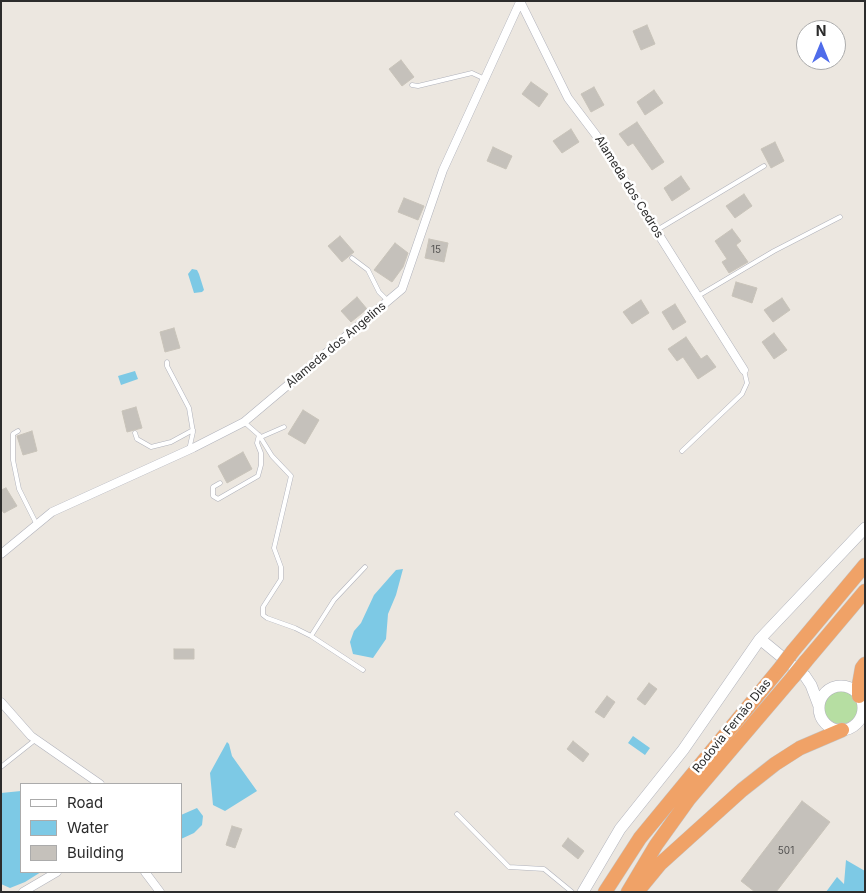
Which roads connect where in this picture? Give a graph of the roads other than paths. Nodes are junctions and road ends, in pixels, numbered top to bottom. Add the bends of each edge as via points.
1 (520, 2) edge
2 (485, 79) junction
3 (412, 85) dead end
4 (764, 166) dead end
5 (840, 217) dead end
6 (656, 230) junction
7 (352, 258) dead end
8 (698, 296) junction
9 (388, 301) junction
10 (166, 362) dead end
11 (744, 370) joint
12 (244, 422) junction
13 (284, 427) dead end
14 (18, 430) dead end
15 (193, 430) junction
16 (135, 432) dead end
17 (258, 436) junction
18 (189, 450) junction
19 (682, 451) dead end
20 (220, 483) dead end
21 (37, 525) junction
22 (865, 528) edge
23 (1, 554) edge
24 (865, 565) edge
25 (365, 567) dead end
26 (865, 591) edge
27 (311, 636) junction
28 (760, 639) junction
29 (865, 664) edge
30 (362, 670) dead end
31 (799, 677) junction
32 (832, 688) junction
33 (1, 702) edge
34 (862, 705) edge
35 (818, 706) junction
36 (853, 727) edge
37 (35, 740) junction
38 (1, 767) edge
39 (99, 783) edge
40 (457, 814) dead end
41 (56, 873) edge
42 (146, 873) edge
43 (23, 892) edge
44 (160, 892) edge
45 (572, 892) edge
46 (583, 892) edge
47 (605, 892) edge
48 (628, 892) edge
49 (637, 892) edge

1 - 2 street, Alameda dos Angelins
1 - 6 street, Alameda dos Cedros via 568,98 596,135
2 - 3 lane via 472,74
2 - 9 street, Alameda dos Angelins via 443,170 402,290
4 - 6 lane
5 - 8 lane
6 - 8 street, Alameda dos Cedros
7 - 9 lane via 368,270 379,292
8 - 11 street, Alameda dos Cedros
9 - 12 street, Alameda dos Angelins
10 - 15 lane via 189,408
11 - 19 lane via 747,383 742,394
12 - 17 lane
12 - 18 street, Alameda dos Angelins
13 - 17 lane
14 - 21 lane via 13,434 15,470 19,489
15 - 16 lane via 171,442 151,447 137,439
15 - 18 lane
17 - 20 lane via 261,465 258,476 218,499 213,496 213,487
17 - 27 lane via 291,476 274,548 281,567 281,579 262,611 263,615
18 - 21 street, Alameda dos Angelins via 52,512
21 - 23 street, Alameda dos Angelins
22 - 28 main road, Rodovia Fernão Dias
24 - 47 highway, Rodovia Fernão Dias, bridge via 640,838
25 - 27 lane via 334,600
26 - 31 highway, Rodovia Fernão Dias, bridge via 806,661
27 - 30 lane
28 - 31 main road
28 - 46 main road, Rodovia Fernão Dias via 683,750 620,829
29 - 34 highway via 858,685
31 - 32 main road
31 - 35 main road via 811,685
31 - 48 highway, Rodovia Fernão Dias via 690,799 656,844
32 - 34 main road via 844,686 855,692
32 - 35 main road via 822,695
33 - 37 street
34 - 36 main road
35 - 36 main road via 825,723 836,729
36 - 49 highway via 800,748 769,768 660,864
37 - 38 lane
37 - 39 street
40 - 45 lane via 509,867 544,869
41 - 43 street
42 - 44 street

